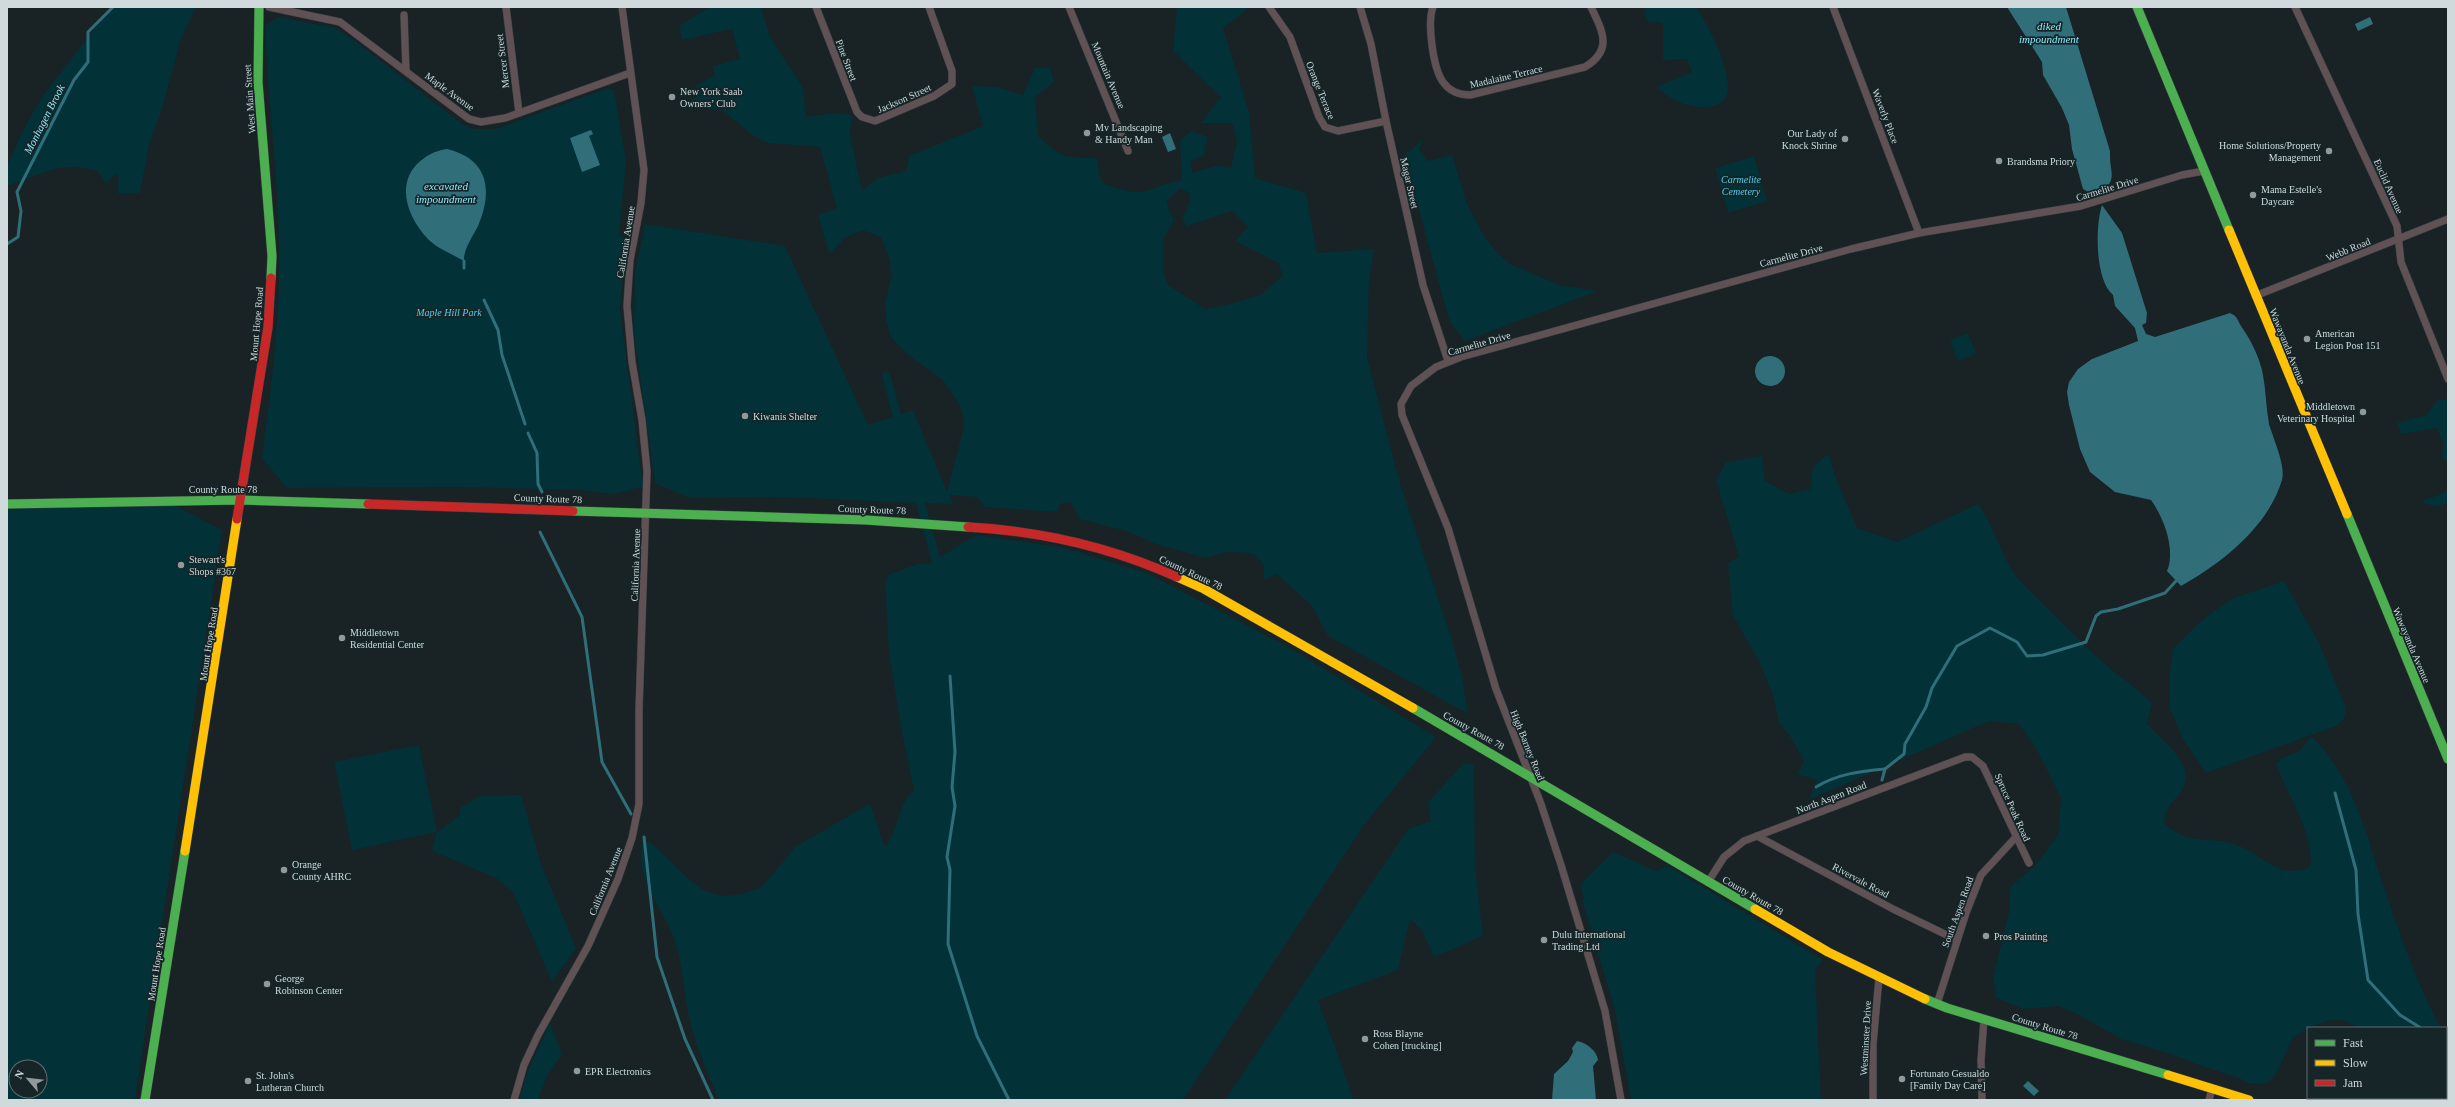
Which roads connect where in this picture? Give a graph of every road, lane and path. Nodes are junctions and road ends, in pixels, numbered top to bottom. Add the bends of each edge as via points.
1 (259, 7) edge
2 (269, 7) edge
3 (506, 7) edge
4 (622, 7) edge
5 (816, 7) edge
6 (929, 7) edge
7 (1069, 7) edge
8 (1269, 7) edge
9 (1360, 7) edge
10 (1434, 7) edge
11 (1591, 7) edge
12 (1833, 7) edge
13 (2137, 7) edge
14 (2294, 7) edge
15 (404, 15) dead end
16 (406, 71) junction
17 (630, 73) junction
18 (518, 113) junction
19 (862, 118) joint
20 (1386, 121) junction
21 (1128, 151) dead end
22 (2204, 171) junction
23 (268, 190) joint
24 (2448, 219) edge
25 (1919, 233) junction
26 (2398, 240) junction
27 (2255, 296) junction
28 (1448, 361) junction
29 (2448, 379) edge
30 (1402, 402) joint
31 (241, 500) junction
32 (7, 504) edge
33 (647, 512) junction
34 (2448, 759) edge
35 (1978, 760) joint
36 (1530, 775) junction
37 (1757, 836) junction
38 (2016, 837) junction
39 (2028, 863) dead end
40 (1708, 882) junction
41 (1957, 940) junction
42 (1879, 978) junction
43 (1937, 1004) junction
44 (1984, 1019) junction
45 (2212, 1089) junction
46 (145, 1100) edge
47 (514, 1100) edge
48 (1621, 1100) edge
49 (1873, 1100) edge
50 (1982, 1100) edge
51 (2209, 1100) edge
52 (2249, 1100) edge

1 - 23 street, West Main Street via 258,82
2 - 16 street, Maple Avenue via 340,22
3 - 18 street, Mercer Street
4 - 17 street, California Avenue
5 - 19 street, Pine Street via 840,72
6 - 19 street, Jackson Street via 952,71 952,84 934,96 875,122
7 - 21 street, Mountain Avenue
8 - 20 street, Orange Terrace via 1290,38 1325,127 1338,131
9 - 20 street, Magar Street via 1371,44
10 - 11 street, Madalaine Terrace via 1430,27 1440,77 1453,92 1470,96 1585,67 1594,61 1601,54 1603,35
12 - 25 street, Waverly Place
13 - 22 street, Wawayanda Avenue
14 - 26 street, Euclid Avenue via 2397,226
15 - 16 street
16 - 18 street, Maple Avenue via 473,120 490,122
17 - 18 street, Maple Avenue
17 - 33 street, California Avenue via 643,150 644,182 630,260 628,326 645,446
20 - 28 street, Magar Street via 1424,285
22 - 25 street, Carmelite Drive via 2182,175 2081,206
22 - 27 street, Wawayanda Avenue
23 - 31 street, Mount Hope Road via 272,256 268,327
24 - 26 street, Webb Road
25 - 28 street, Carmelite Drive via 1796,264
26 - 27 street, Webb Road
26 - 29 street, Euclid Avenue via 2401,262
27 - 34 street, Wawayanda Avenue
28 - 30 street, Carmelite Drive via 1412,386
30 - 36 street, High Barney Road via 1404,423 1448,528 1496,689
31 - 32 street, County Route 78
31 - 33 street, County Route 78
31 - 46 street, Mount Hope Road
33 - 36 street, County Route 78 via 961,524 1086,544 1147,563 1204,589
33 - 47 street, California Avenue via 638,710 640,786 636,821 625,861 604,910 588,946 538,1035 524,1065
35 - 37 street, North Aspen Road via 1965,757
35 - 38 street, Spruce Peak Road via 1987,773
36 - 40 street, County Route 78
36 - 48 street, High Barney Road via 1561,865 1605,1011
37 - 40 street, North Aspen Road via 1728,852
37 - 41 street, Rivervale Road via 1893,909
38 - 39 street, Spruce Peak Road
38 - 41 street, South Aspen Road via 1983,872
40 - 42 street, County Route 78 via 1828,952
41 - 43 street, South Aspen Road
42 - 43 street, County Route 78
42 - 49 street, Westminster Drive via 1873,1044
43 - 44 street, County Route 78
44 - 45 street, County Route 78
44 - 50 street
45 - 51 street
45 - 52 street, County Route 78

